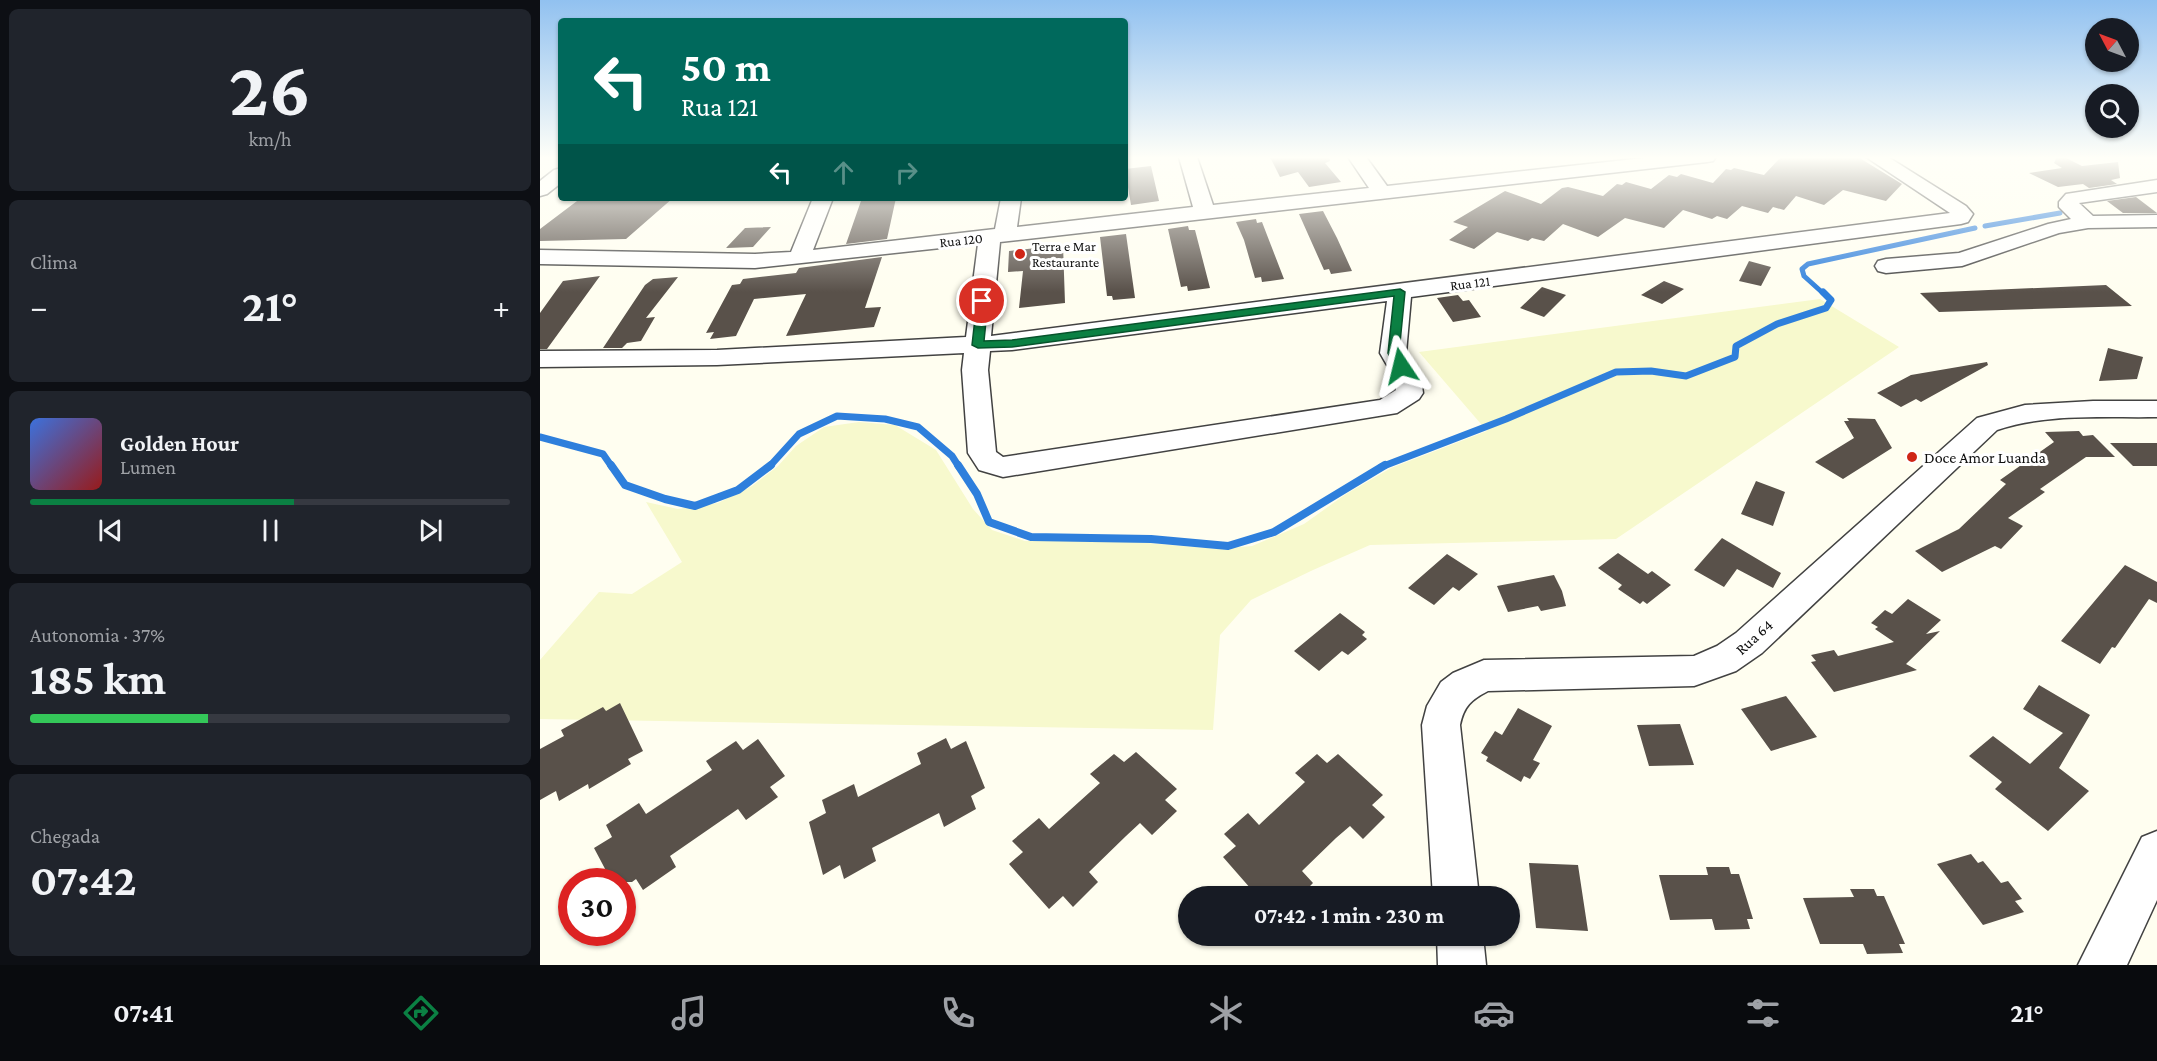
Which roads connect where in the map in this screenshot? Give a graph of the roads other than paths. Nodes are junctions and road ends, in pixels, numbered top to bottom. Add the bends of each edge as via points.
1 (821, 202) edge
2 (1010, 202) edge
3 (1202, 202) edge
4 (1293, 202) edge
5 (1946, 202) edge
6 (2069, 202) edge
7 (1205, 213) junction
8 (2088, 222) junction
9 (2157, 222) edge
10 (1974, 224) junction
11 (998, 236) junction
12 (2010, 242) junction
13 (540, 257) edge
14 (799, 258) junction
15 (1886, 266) dead end
16 (1400, 292) junction
17 (978, 345) junction
18 (540, 359) edge
19 (2157, 409) edge
20 (2157, 852) edge
21 (1455, 886) edge
22 (1461, 946) edge
23 (1462, 965) edge
24 (2102, 965) edge

1 - 14 street
2 - 11 street
3 - 7 street
4 - 7 street, Rua 120
5 - 10 street
6 - 8 street via 2069,207
7 - 11 street, Rua 120
8 - 9 street
8 - 12 street
10 - 12 street
10 - 16 street, Rua 121
11 - 14 street, Rua 120
11 - 17 street
12 - 15 street via 1962,259
13 - 14 street, Rua 120 via 744,261
16 - 17 street, Rua 121
16 - 17 street via 1393,353 1408,379 1410,393 1387,407 1003,467 989,463 982,453 975,370
17 - 18 street, Rua 121 via 628,362
19 - 21 street, Rua 64 via 2039,412 2012,415 1987,424 1749,643 1715,665 1694,671 1484,676 1461,686 1444,705 1441,725
20 - 24 street
22 - 23 street

